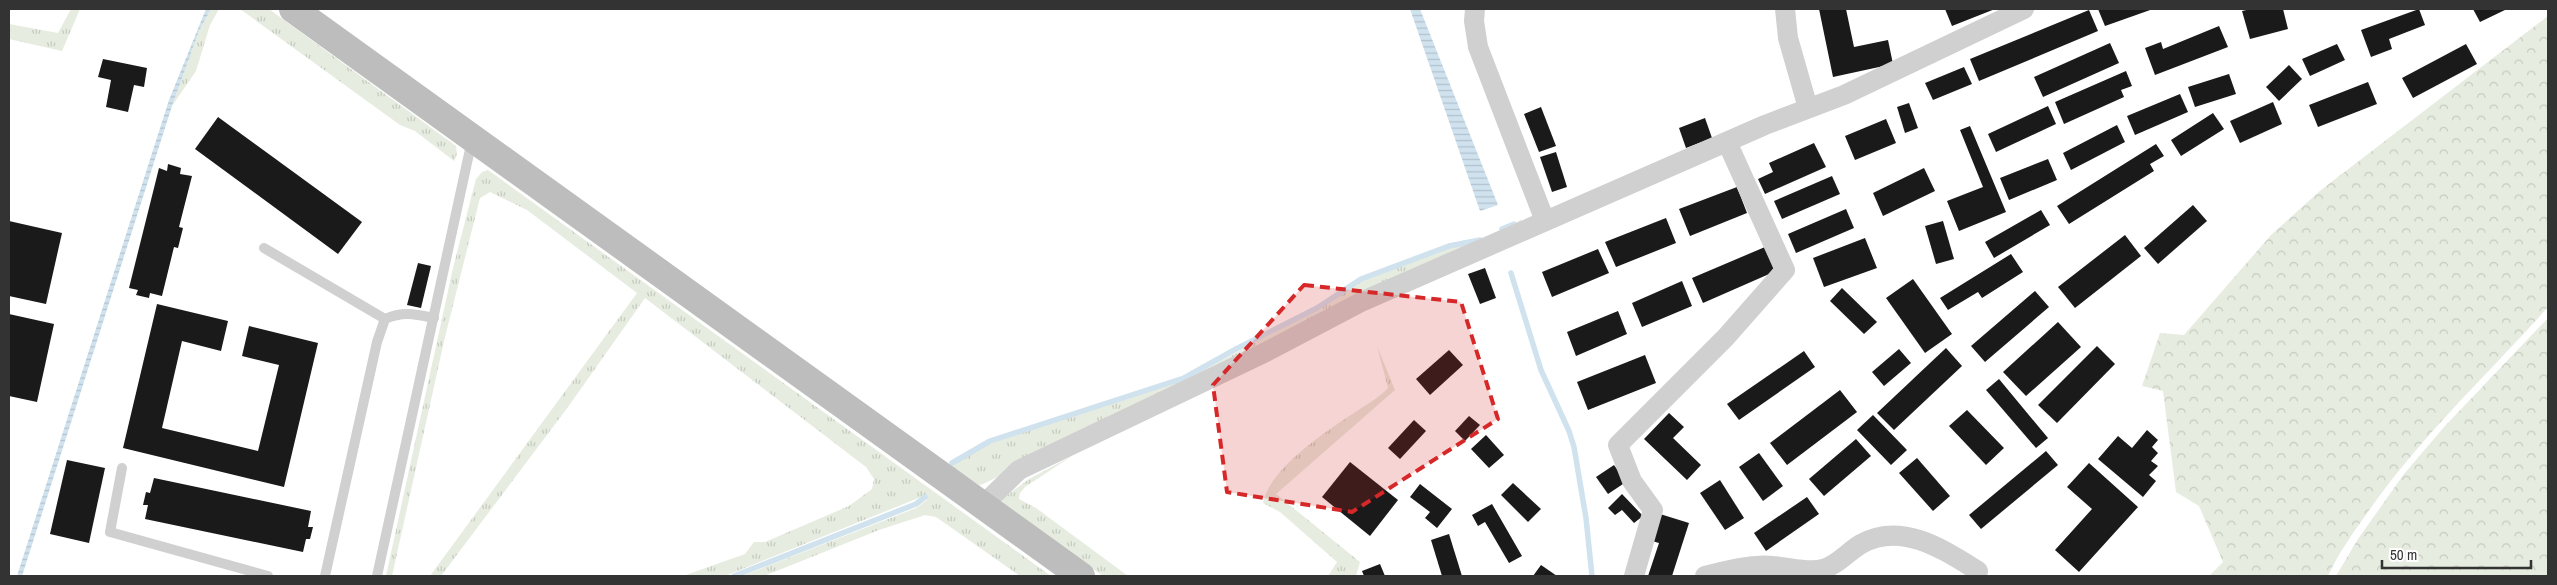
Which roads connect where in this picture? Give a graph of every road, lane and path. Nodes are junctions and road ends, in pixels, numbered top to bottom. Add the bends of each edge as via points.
1 (293, 9) edge
2 (1475, 9) edge
3 (1785, 9) edge
4 (2024, 9) edge
5 (1808, 108) junction
6 (472, 139) junction
7 (1728, 142) junction
8 (1545, 221) junction
9 (264, 248) dead end
10 (434, 318) junction
11 (385, 319) junction
12 (122, 468) dead end
13 (983, 505) junction
14 (1978, 571) dead end
15 (1805, 573) edge
16 (268, 576) edge
17 (325, 576) edge
18 (377, 576) edge
19 (1081, 576) edge
20 (1634, 576) edge
21 (1706, 576) edge

1 - 6 main road
2 - 8 street via 1478,47
3 - 5 street via 1788,38
4 - 5 street via 1844,95
5 - 7 street
6 - 10 lane
6 - 13 main road
7 - 8 street
7 - 20 street via 1785,270 1726,337 1618,446 1632,481 1654,510
8 - 13 street via 1363,301 1266,352 1019,470
9 - 11 lane
10 - 11 lane via 411,312
10 - 18 lane
11 - 17 lane via 377,342
12 - 16 lane via 110,532
13 - 19 main road
14 - 15 street via 1925,541 1881,536 1862,544 1824,569
15 - 21 street via 1771,566 1743,567

